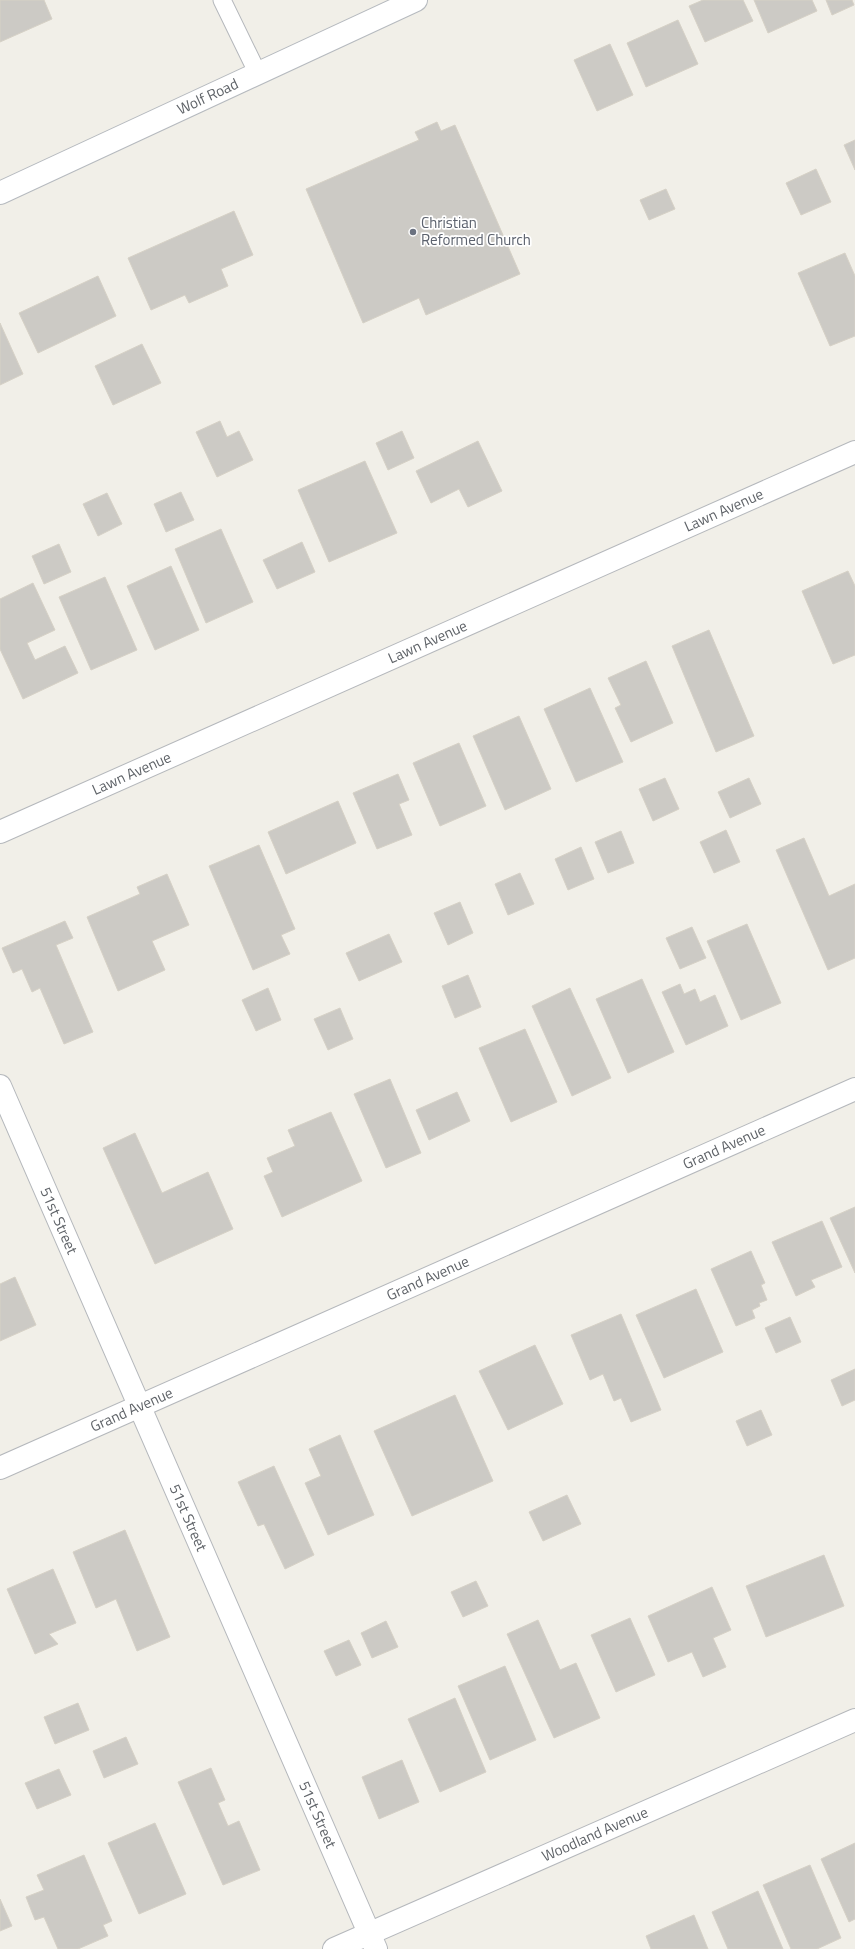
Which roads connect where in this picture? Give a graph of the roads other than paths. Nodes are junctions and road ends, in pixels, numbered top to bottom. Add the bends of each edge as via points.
1 (222, 0) edge
2 (416, 0) edge
3 (258, 74) junction
4 (0, 193) edge
5 (855, 452) edge
6 (0, 832) edge
7 (0, 1086) edge
8 (855, 1089) edge
9 (140, 1406) junction
10 (0, 1468) edge
11 (855, 1720) edge
12 (373, 1941) edge
13 (334, 1949) edge

1 - 3 lane
2 - 3 street, Wolf Road
3 - 4 street, Wolf Road
5 - 6 street, Lawn Avenue
7 - 9 street, 51st Street
8 - 9 street, Grand Avenue
9 - 10 street, Grand Avenue
9 - 12 street, 51st Street
11 - 12 street, Woodland Avenue
12 - 13 street, Woodland Avenue

